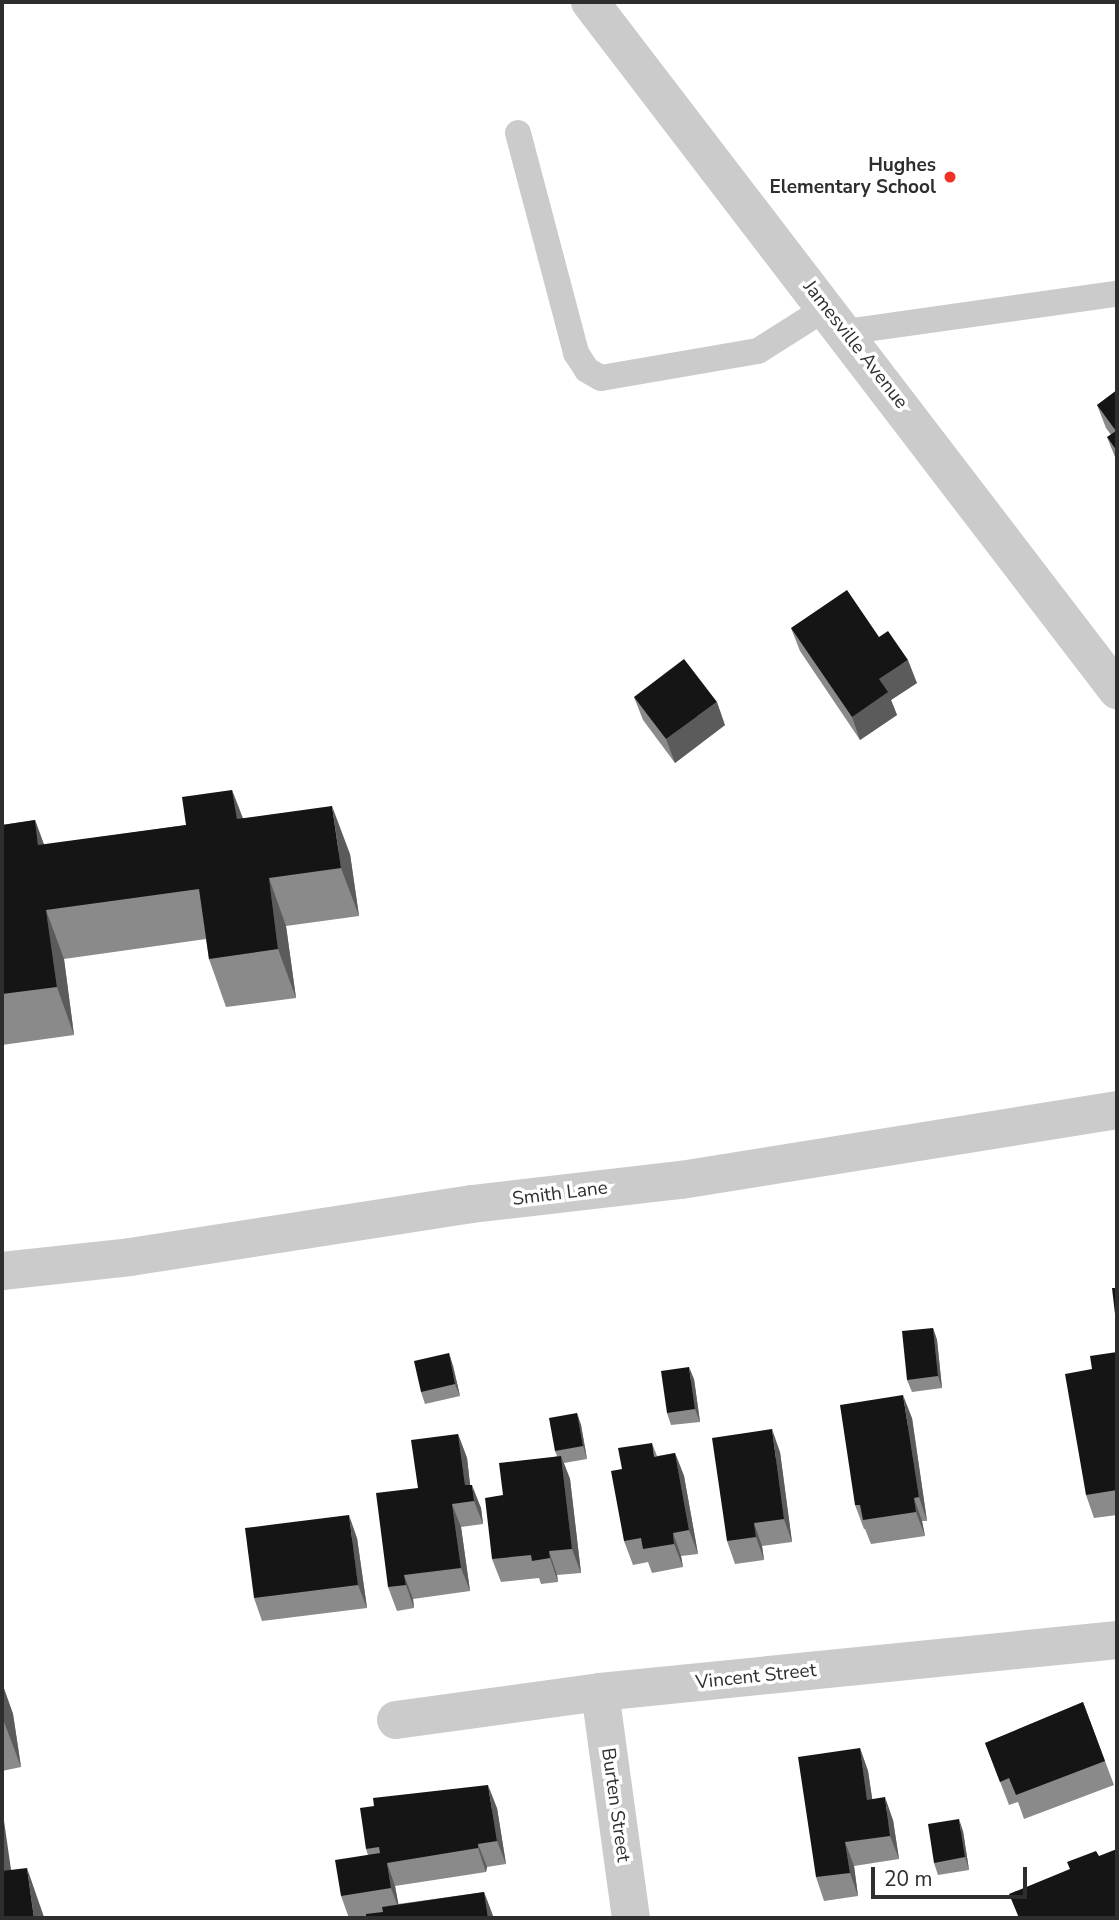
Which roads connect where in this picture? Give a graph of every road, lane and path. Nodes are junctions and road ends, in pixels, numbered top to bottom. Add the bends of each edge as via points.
1 (590, 2) edge
2 (517, 133) dead end
3 (1117, 294) edge
4 (836, 320) junction
5 (1117, 690) edge
6 (1117, 1110) edge
7 (2, 1272) edge
8 (1117, 1640) edge
9 (600, 1692) junction
10 (396, 1720) dead end
11 (631, 1918) edge

1 - 4 street, Jamesville Avenue
2 - 4 lane via 576,353 587,370 601,378 758,351
3 - 4 lane
4 - 5 street, Jamesville Avenue
6 - 7 street, Smith Lane via 681,1180 472,1204
8 - 9 street, Vincent Street
9 - 10 street, Vincent Street
9 - 11 street, Burten Street

